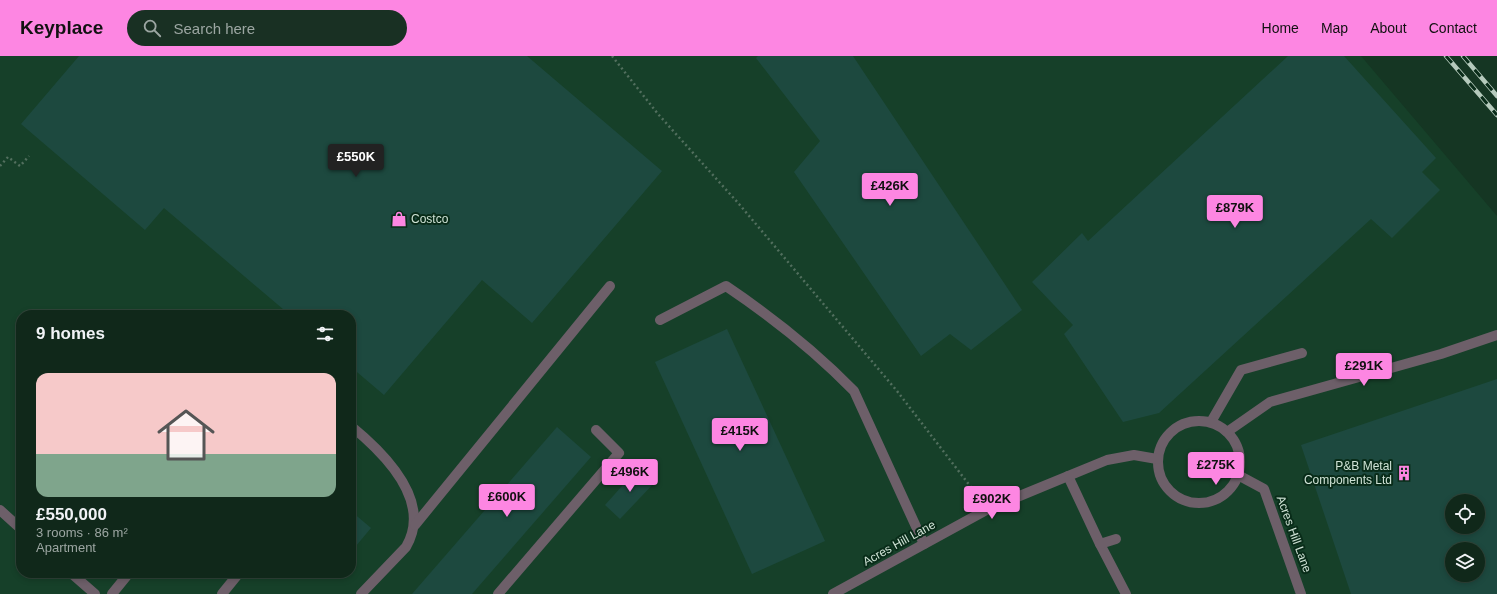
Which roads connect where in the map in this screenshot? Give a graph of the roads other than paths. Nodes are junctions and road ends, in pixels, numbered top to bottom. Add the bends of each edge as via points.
1 (610, 286) dead end
2 (660, 320) dead end
3 (1497, 335) edge
4 (1302, 353) dead end
5 (1211, 422) junction
6 (596, 430) dead end
7 (1227, 432) junction
8 (356, 433) edge
9 (1158, 459) junction
10 (1238, 475) junction
11 (1068, 476) junction
12 (0, 510) edge
13 (16, 524) edge
14 (415, 525) junction
15 (1116, 539) dead end
16 (924, 544) junction
17 (1100, 544) junction
18 (77, 578) edge
19 (125, 578) edge
20 (235, 578) edge
21 (96, 594) edge
22 (112, 594) edge
23 (222, 594) edge
24 (361, 594) edge
25 (498, 594) edge
26 (834, 594) edge
27 (1126, 594) edge
28 (1301, 594) edge

1 - 14 street
2 - 16 street via 726,286 781,326 854,390
3 - 7 street via 1441,354 1270,402
4 - 5 street via 1241,370
5 - 7 street
5 - 9 street via 1192,421 1175,428 1166,436 1160,447
6 - 25 street via 619,453
7 - 10 street via 1239,452
8 - 14 street via 382,454 401,479 412,503
9 - 10 street via 1159,472 1164,484 1173,494 1197,503 1210,502 1222,496 1232,487
9 - 11 street, Acres Hill Lane via 1134,455 1107,460
10 - 28 street, Acres Hill Lane via 1264,489
11 - 16 street, Acres Hill Lane via 988,510
11 - 17 street
12 - 13 street
14 - 24 street via 406,547
15 - 17 street
16 - 26 street, Acres Hill Lane
17 - 27 street
18 - 21 street
19 - 22 street
20 - 23 street

